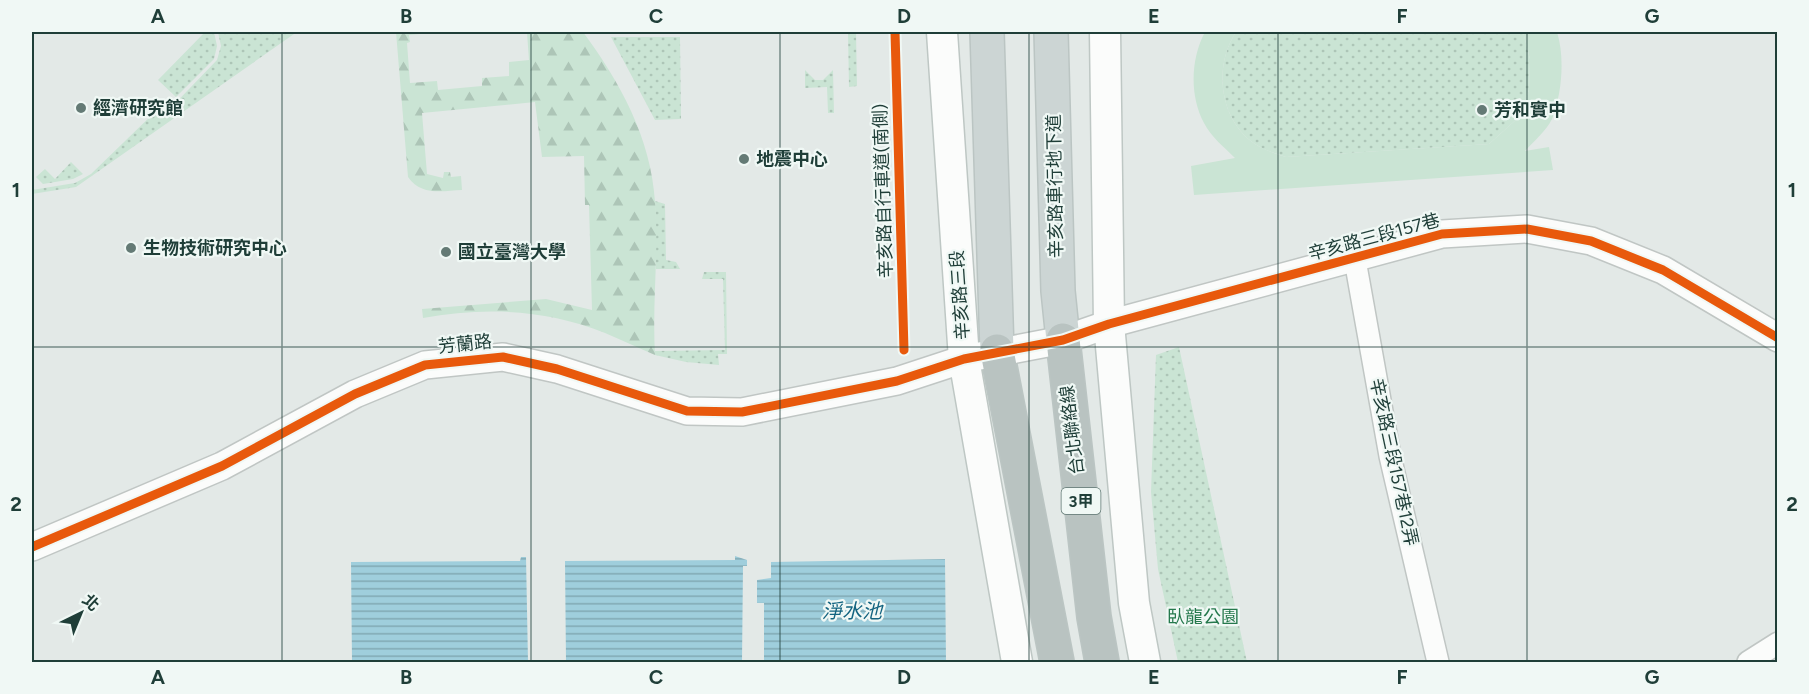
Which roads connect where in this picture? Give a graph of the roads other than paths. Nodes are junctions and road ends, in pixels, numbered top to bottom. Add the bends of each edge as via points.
1 (942, 32) edge
2 (987, 32) edge
3 (1051, 32) edge
4 (1105, 32) edge
5 (1354, 260) junction
6 (1109, 324) junction
7 (1778, 338) edge
8 (1062, 340) junction
9 (997, 351) junction
10 (964, 359) junction
11 (32, 547) edge
12 (1778, 643) edge
13 (1017, 663) edge
14 (1057, 663) edge
15 (1102, 663) edge
16 (1145, 663) edge
17 (1438, 663) edge
18 (1748, 663) edge

1 - 10 main road, 辛亥路三段
2 - 9 main road, 辛亥路三段
3 - 8 main road, 辛亥路車行地下道
4 - 6 main road
5 - 6 street, 辛亥路三段157巷
5 - 7 street, 辛亥路三段157巷 via 1442,234 1527,229 1592,241 1663,270
5 - 17 street, 辛亥路三段157巷12弄 via 1390,456
6 - 8 street, 辛亥路三段157巷
6 - 16 main road via 1134,603
8 - 9 street, 辛亥路三段157巷
8 - 15 highway, 台北聯絡線 / 3甲
9 - 10 street, 辛亥路三段157巷
9 - 14 highway
10 - 11 street, 芳蘭路 via 897,381 742,412 687,411 557,369 503,357 425,364 355,394 222,466
10 - 13 main road, 辛亥路三段
12 - 18 street

